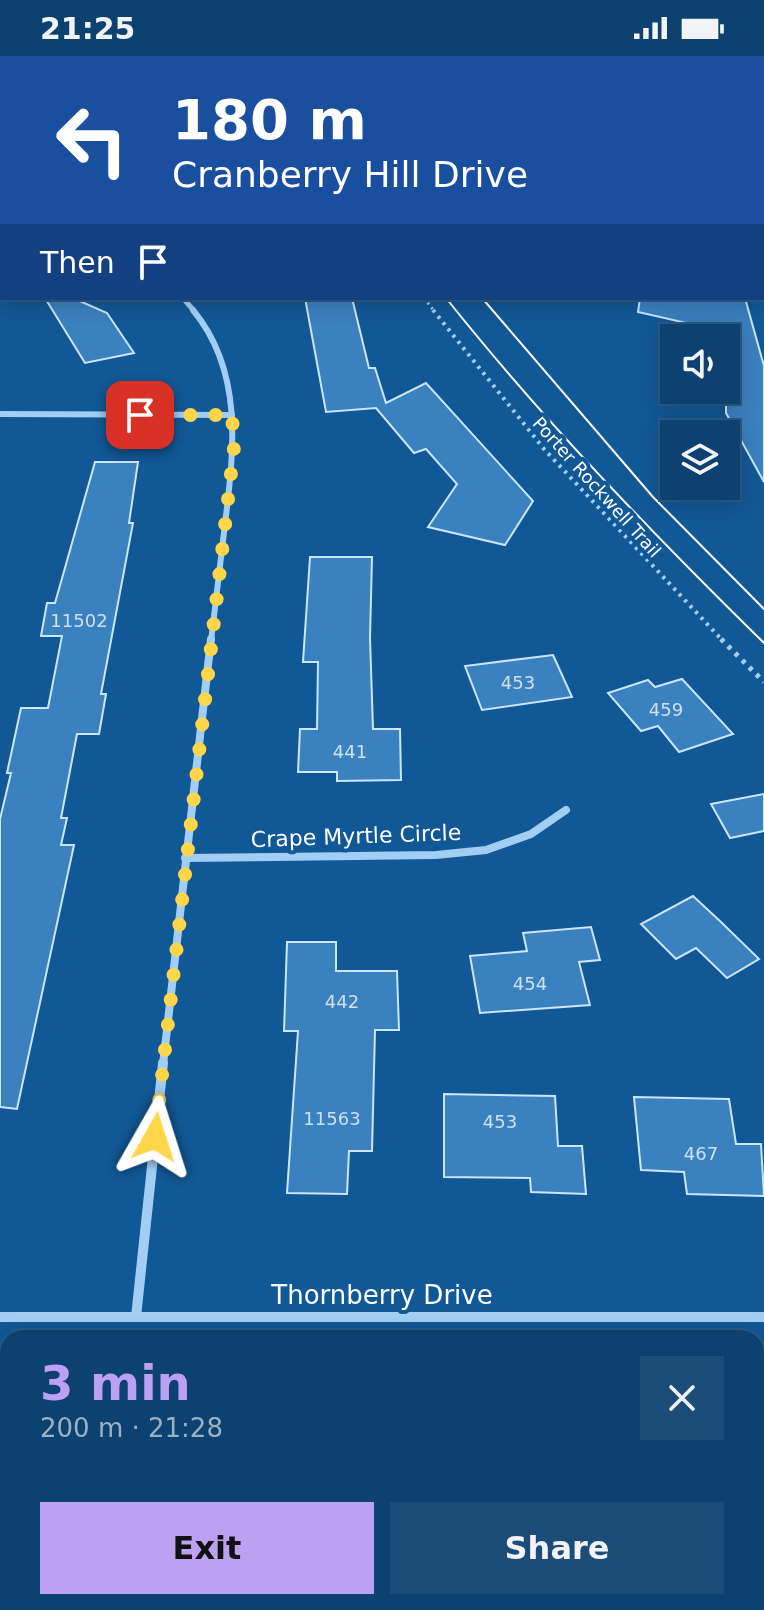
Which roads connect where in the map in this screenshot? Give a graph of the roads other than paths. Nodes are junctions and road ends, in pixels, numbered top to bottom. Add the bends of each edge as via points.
1 (185, 300) edge
2 (0, 414) edge
3 (232, 415) junction
4 (566, 810) dead end
5 (185, 858) junction
6 (0, 1317) edge
7 (136, 1317) junction
8 (764, 1317) edge

1 - 3 street via 203,320 225,362
2 - 3 street
3 - 5 street via 234,447
4 - 5 street, Crape Myrtle Circle via 531,834 486,850
5 - 7 street
6 - 7 street, Thornberry Drive
7 - 8 street, Thornberry Drive

